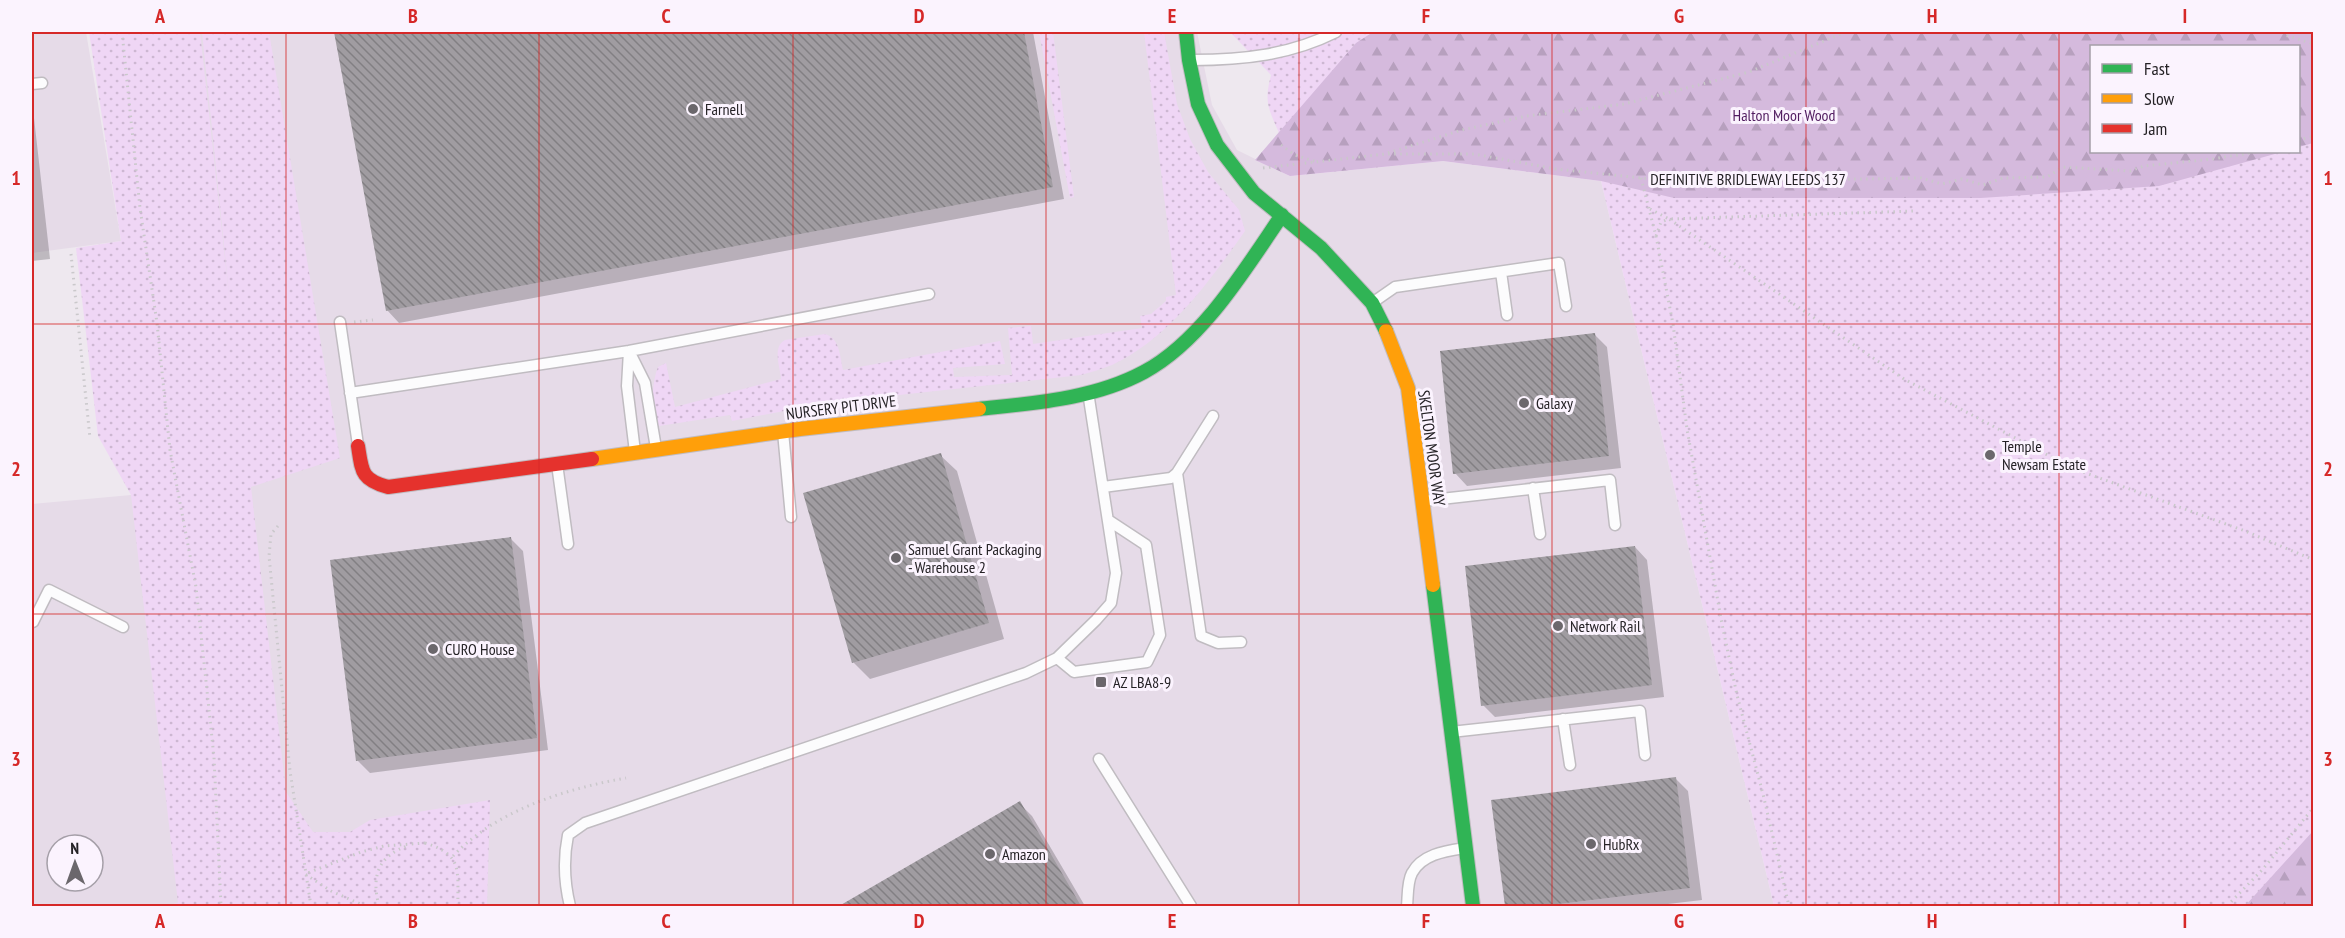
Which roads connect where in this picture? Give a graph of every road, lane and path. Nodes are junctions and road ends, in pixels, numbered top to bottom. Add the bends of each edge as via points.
1 (122, 32) edge
2 (1186, 32) edge
3 (1336, 32) edge
4 (1846, 32) edge
5 (2282, 32) edge
6 (2313, 44) edge
7 (1188, 60) junction
8 (1281, 145) dead end
9 (2250, 153) edge
10 (1385, 154) junction
11 (1319, 162) junction
12 (1261, 168) dead end
13 (1641, 178) junction
14 (1648, 208) junction
15 (1915, 211) dead end
16 (1282, 215) junction
17 (1669, 219) junction
18 (1656, 236) junction
19 (71, 254) dead end
20 (1501, 272) junction
21 (929, 294) dead end
22 (1372, 303) junction
23 (1566, 306) dead end
24 (1507, 315) dead end
25 (373, 320) dead end
26 (340, 322) joint
27 (629, 351) junction
28 (1088, 392) junction
29 (350, 393) junction
30 (1213, 416) dead end
31 (783, 431) junction
32 (90, 438) dead end
33 (358, 446) joint
34 (656, 450) junction
35 (635, 453) junction
36 (557, 464) junction
37 (1177, 473) junction
38 (1103, 487) junction
39 (1533, 488) junction
40 (1422, 501) junction
41 (791, 517) dead end
42 (1108, 520) junction
43 (1615, 525) dead end
44 (278, 526) dead end
45 (1540, 534) dead end
46 (568, 544) dead end
47 (2313, 560) edge
48 (32, 623) edge
49 (123, 627) dead end
50 (1241, 642) dead end
51 (1058, 658) junction
52 (1563, 719) junction
53 (1451, 732) junction
54 (1645, 755) dead end
55 (1099, 759) dead end
56 (1570, 765) dead end
57 (626, 778) dead end
58 (2313, 807) edge
59 (425, 843) junction
60 (1466, 848) junction
61 (453, 856) junction
62 (305, 874) junction
63 (220, 905) edge
64 (311, 906) edge
65 (365, 906) edge
66 (380, 906) edge
67 (458, 906) edge
68 (570, 906) edge
69 (1191, 906) edge
70 (1407, 906) edge
71 (1473, 906) edge
72 (1789, 906) edge
73 (2227, 906) edge

1 - 63 path via 170,450 196,587 214,757
2 - 7 street, SKELTON MOOR WAY
3 - 7 lane via 1292,50 1252,58
4 - 10 path via 1749,72 1624,104 1527,116 1462,130
5 - 6 path
7 - 16 street, SKELTON MOOR WAY via 1198,104 1217,145 1254,193
8 - 11 path via 1295,155
9 - 13 path, DEFINITIVE BRIDLEWAY LEEDS 137 via 2130,171 2063,167 2047,177 2004,178 1983,185 1962,178 1942,184 1922,178 1680,182
10 - 11 path, DEFINITIVE BRIDLEWAY LEEDS 137
10 - 13 path, DEFINITIVE BRIDLEWAY LEEDS 137 via 1474,154 1556,169
11 - 12 path, DEFINITIVE BRIDLEWAY LEEDS 137
13 - 14 path
14 - 17 path
14 - 18 path
15 - 17 path
16 - 22 street, SKELTON MOOR WAY via 1321,248
16 - 28 street, NURSERY PIT DRIVE via 1216,307 1171,354 1145,372
17 - 18 path via 1661,222
17 - 47 path via 1904,379 2072,468
18 - 72 path via 1722,624
19 - 32 path
20 - 22 lane via 1395,287
20 - 23 lane via 1559,263
20 - 24 lane
21 - 27 lane
22 - 40 street, SKELTON MOOR WAY via 1408,388
25 - 26 path
26 - 29 lane
27 - 29 lane
27 - 34 lane via 645,382
27 - 35 lane via 627,386
28 - 31 street, NURSERY PIT DRIVE via 1032,403
28 - 38 lane
29 - 33 lane
30 - 37 lane
31 - 34 street, NURSERY PIT DRIVE
31 - 41 lane
33 - 36 street, NURSERY PIT DRIVE via 367,477 372,483 388,487
34 - 35 street, NURSERY PIT DRIVE
35 - 36 street, NURSERY PIT DRIVE
36 - 46 lane
37 - 38 lane
37 - 50 lane via 1201,636 1218,643
38 - 42 lane
39 - 40 lane
39 - 43 lane via 1610,480
39 - 45 lane
40 - 53 street, SKELTON MOOR WAY
42 - 51 lane via 1116,573 1111,603
42 - 51 lane via 1146,545 1160,635 1147,662 1074,672
44 - 62 path via 271,534 269,556 290,771
48 - 49 lane via 49,590
51 - 68 lane via 1026,673 585,823 568,835 564,855
52 - 53 lane
52 - 54 lane via 1640,711
52 - 56 lane
53 - 60 street, SKELTON MOOR WAY
55 - 69 lane
57 - 61 path via 593,784 528,806
58 - 73 path
59 - 61 path
59 - 62 path via 384,846
59 - 66 path via 394,850 382,862 375,879
60 - 70 lane via 1446,850 1423,860 1411,874
60 - 71 street, SKELTON MOOR WAY
61 - 67 path
62 - 64 path
62 - 65 path

